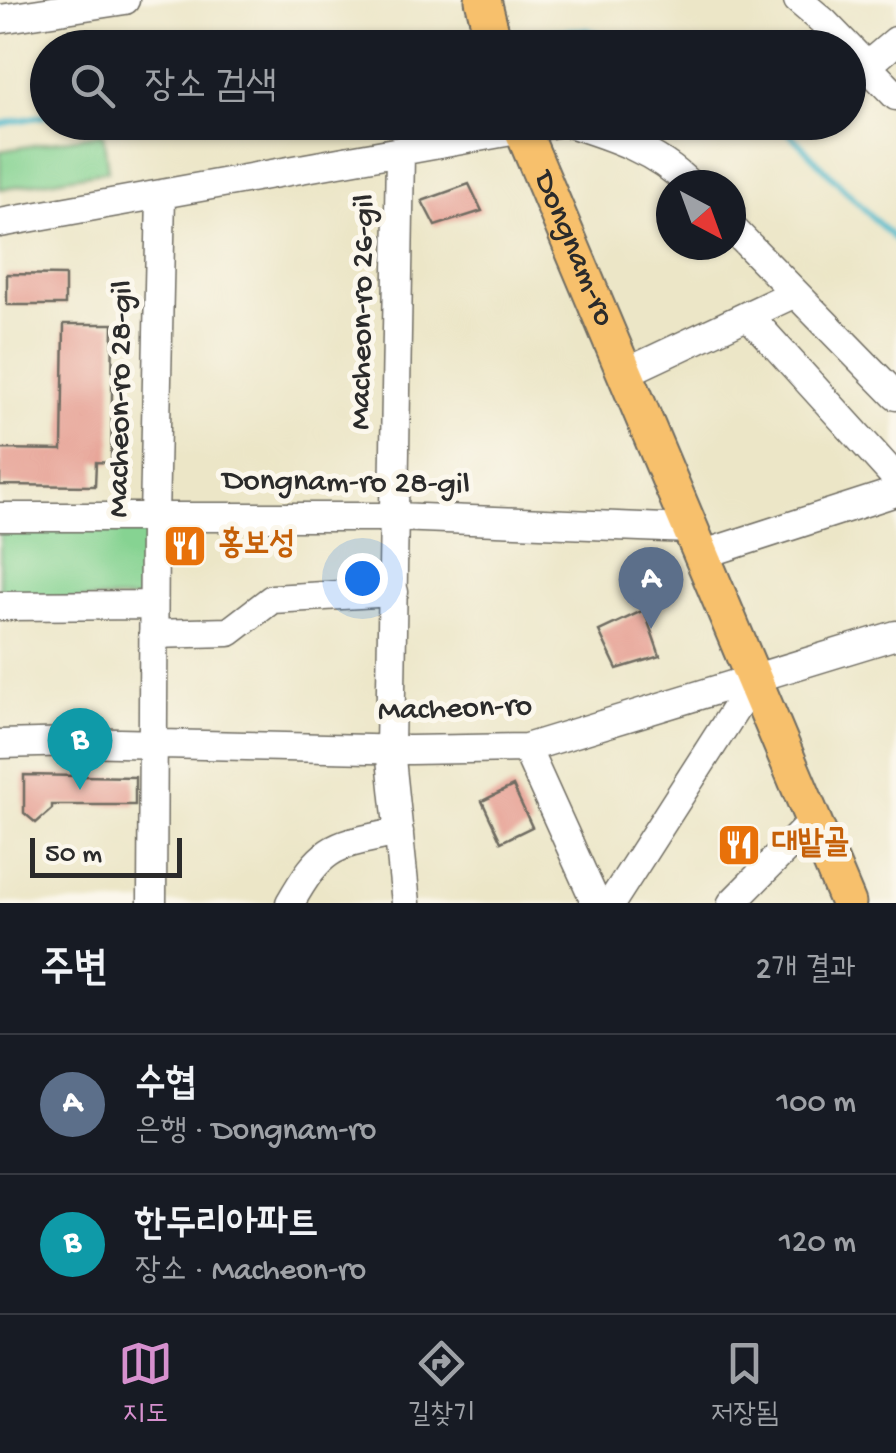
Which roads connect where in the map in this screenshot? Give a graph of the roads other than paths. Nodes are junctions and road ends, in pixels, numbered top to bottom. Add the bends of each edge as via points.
1 (125, 0) edge
2 (484, 0) edge
3 (798, 0) edge
4 (62, 5) edge
5 (0, 20) edge
6 (491, 30) edge
7 (830, 30) edge
8 (896, 41) edge
9 (868, 65) joint
10 (896, 96) edge
11 (460, 140) edge
12 (526, 140) edge
13 (622, 140) edge
14 (400, 153) junction
15 (675, 170) edge
16 (161, 195) junction
17 (0, 223) edge
18 (746, 241) edge
19 (795, 292) junction
20 (748, 315) junction
21 (625, 374) junction
22 (896, 396) edge
23 (896, 478) edge
24 (896, 492) edge
25 (396, 516) junction
26 (0, 518) edge
27 (154, 518) junction
28 (696, 542) junction
29 (394, 592) junction
30 (154, 605) junction
31 (0, 606) edge
32 (153, 634) junction
33 (896, 635) edge
34 (754, 680) junction
35 (152, 743) junction
36 (0, 744) edge
37 (526, 748) junction
38 (390, 749) junction
39 (813, 821) junction
40 (399, 832) junction
41 (152, 903) edge
42 (290, 903) edge
43 (406, 903) edge
44 (596, 903) edge
45 (611, 903) edge
46 (732, 903) edge
47 (848, 903) edge

1 - 4 street
2 - 6 main road
3 - 7 street
4 - 5 street
8 - 9 street
9 - 10 street
11 - 14 street
12 - 21 main road, Dongnam-ro
13 - 15 street
14 - 16 street
14 - 25 street, Macheon-ro 26-gil
16 - 17 street
16 - 27 street, Macheon-ro 28-gil
18 - 19 street
19 - 20 street
19 - 22 street
20 - 21 street
20 - 23 street
21 - 28 main road, Dongnam-ro
24 - 28 street
25 - 27 street, Dongnam-ro 28-gil
25 - 28 street, Dongnam-ro 28-gil
25 - 29 street, Macheon-ro 26-gil
26 - 27 street, Dongnam-ro 28-gil
27 - 30 street, Macheon-ro 28-gil
28 - 34 main road, Dongnam-ro
29 - 32 street via 272,598 229,632
29 - 38 street, Macheon-ro 26-gil
30 - 31 street
30 - 32 street, Macheon-ro 28-gil
32 - 35 street, Macheon-ro 28-gil
33 - 34 street, Macheon-ro
34 - 37 street, Macheon-ro
34 - 39 main road, Dongnam-ro
34 - 45 street
35 - 36 street, Macheon-ro
35 - 38 street, Macheon-ro
35 - 41 street, Macheon-ro 28-gil
37 - 38 street, Macheon-ro
37 - 44 street
38 - 40 street, Macheon-ro 26-gil
39 - 46 street
39 - 47 main road, Dongnam-ro
40 - 42 street via 342,844 313,864
40 - 43 street, Macheon-ro 26-gil

